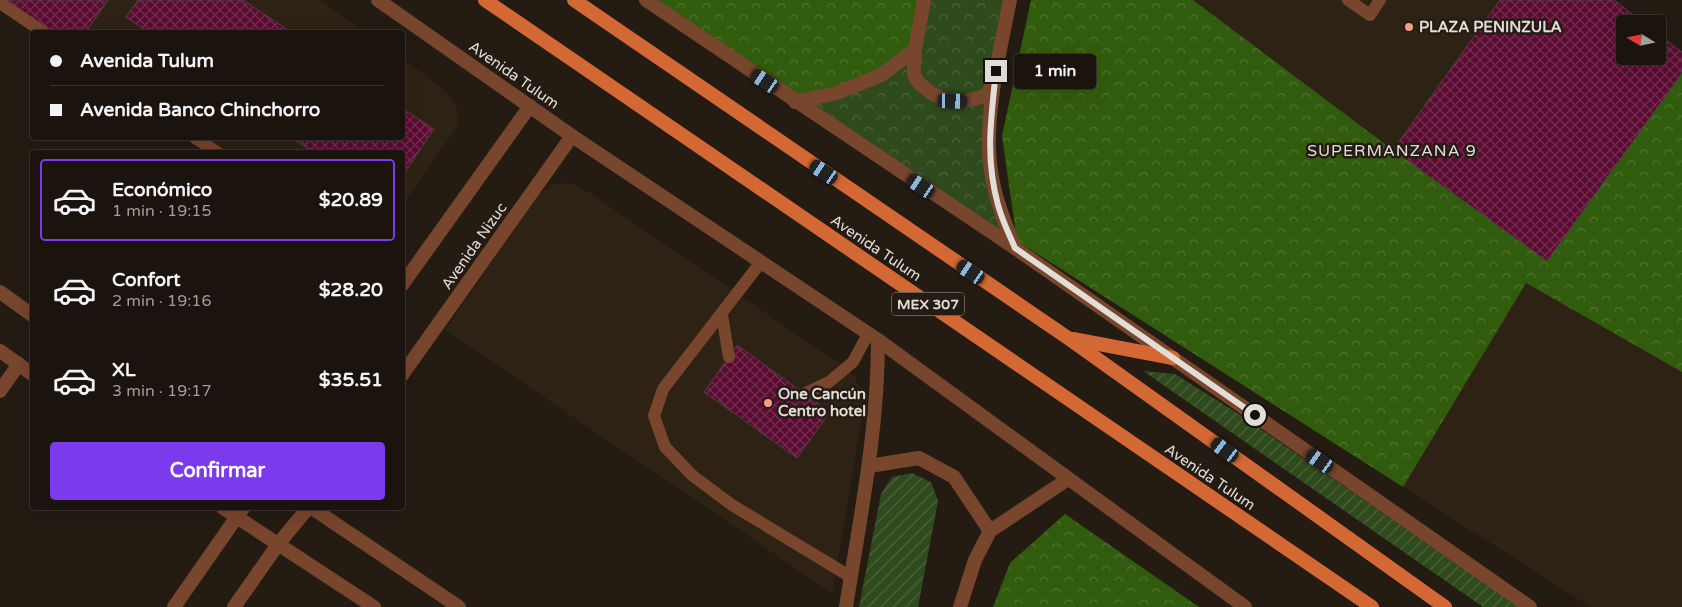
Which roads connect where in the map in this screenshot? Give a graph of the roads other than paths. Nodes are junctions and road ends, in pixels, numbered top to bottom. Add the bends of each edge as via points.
1 (378, 0) edge
2 (485, 0) edge
3 (574, 0) edge
4 (646, 0) edge
5 (924, 0) edge
6 (1010, 0) edge
7 (1348, 0) edge
8 (1380, 0) edge
9 (0, 3) edge
10 (39, 30) edge
11 (915, 50) junction
12 (996, 71) junction
13 (795, 102) junction
14 (530, 106) junction
15 (572, 136) junction
16 (198, 140) edge
17 (213, 150) edge
18 (1015, 248) junction
19 (761, 262) junction
20 (405, 281) edge
21 (0, 292) edge
22 (30, 314) edge
23 (722, 315) junction
24 (873, 337) junction
25 (1068, 338) junction
26 (0, 351) edge
27 (729, 357) dead end
28 (1173, 358) junction
29 (19, 364) junction
30 (405, 370) edge
31 (30, 372) edge
32 (0, 391) edge
33 (804, 394) dead end
34 (869, 466) junction
35 (1068, 478) junction
36 (306, 510) edge
37 (315, 510) edge
38 (240, 512) edge
39 (990, 531) junction
40 (279, 544) junction
41 (851, 577) junction
42 (174, 607) edge
43 (234, 607) edge
44 (374, 607) edge
45 (459, 607) edge
46 (846, 607) edge
47 (960, 607) edge
48 (1245, 607) edge
49 (1372, 607) edge
50 (1445, 607) edge
51 (1530, 607) edge

1 - 14 street, Avenida Tulum
2 - 49 main road, Avenida Tulum / MEX 307
3 - 25 main road, Avenida Tulum / MEX 307
4 - 13 street
5 - 11 street
6 - 12 street
7 - 8 lane via 1370,15
9 - 10 lane
11 - 12 street via 915,76 923,87 942,99 964,102 988,94
11 - 13 street via 881,75 838,93
12 - 18 street via 989,132 991,170 998,206
13 - 18 street
14 - 15 street, Avenida Tulum
14 - 20 street
15 - 19 street, Avenida Tulum
15 - 30 street, Avenida Nizuc
16 - 17 lane
18 - 28 street
19 - 23 lane
19 - 24 street, Avenida Tulum
21 - 22 street
23 - 27 lane
23 - 41 lane via 663,389 654,416 665,447 693,476 732,505
24 - 33 lane via 853,362 829,382
24 - 34 street via 878,380
24 - 35 street, Avenida Tulum
25 - 28 main road
25 - 50 main road, Avenida Tulum / MEX 307
26 - 29 street
28 - 51 street
29 - 31 street
29 - 32 street
34 - 39 street via 919,458 947,473 954,477
34 - 41 street
35 - 39 street
35 - 48 street, Avenida Tulum
36 - 40 street
37 - 45 street
38 - 40 street
38 - 42 street
39 - 47 street via 975,560
40 - 43 street
40 - 44 street
41 - 46 street

